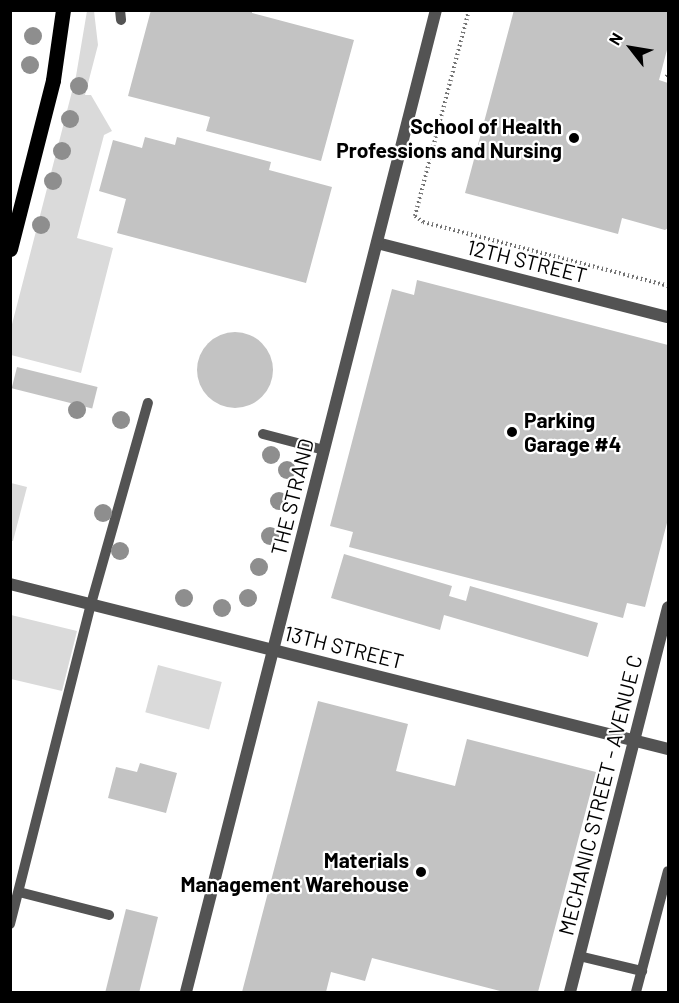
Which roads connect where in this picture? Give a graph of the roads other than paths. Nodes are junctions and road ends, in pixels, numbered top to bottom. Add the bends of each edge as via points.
1 (63, 10) edge
2 (436, 10) edge
3 (377, 243) junction
4 (10, 249) edge
5 (669, 317) edge
6 (148, 403) dead end
7 (262, 434) dead end
8 (324, 450) junction
9 (10, 584) edge
10 (91, 604) junction
11 (669, 606) edge
12 (273, 650) junction
13 (634, 740) junction
14 (669, 749) edge
15 (669, 871) edge
16 (19, 892) junction
17 (109, 915) dead end
18 (10, 924) edge
19 (579, 956) junction
20 (642, 971) junction
21 (186, 993) edge
22 (570, 993) edge
23 (636, 993) edge

1 - 4 main road via 53,80
2 - 3 street, THE STRAND
3 - 5 street, 12TH STREET
3 - 8 street, THE STRAND
6 - 10 lane
7 - 8 lane
8 - 12 street, THE STRAND
9 - 10 street, 13TH STREET
10 - 12 street, 13TH STREET
10 - 16 lane
11 - 13 street, MECHANIC STREET - AVENUE C
12 - 13 street, 13TH STREET
12 - 21 street, THE STRAND
13 - 14 street, 13TH STREET
13 - 19 street, MECHANIC STREET - AVENUE C
15 - 20 lane
16 - 17 lane
16 - 18 lane
19 - 20 lane
19 - 22 street, MECHANIC STREET - AVENUE C
20 - 23 lane

